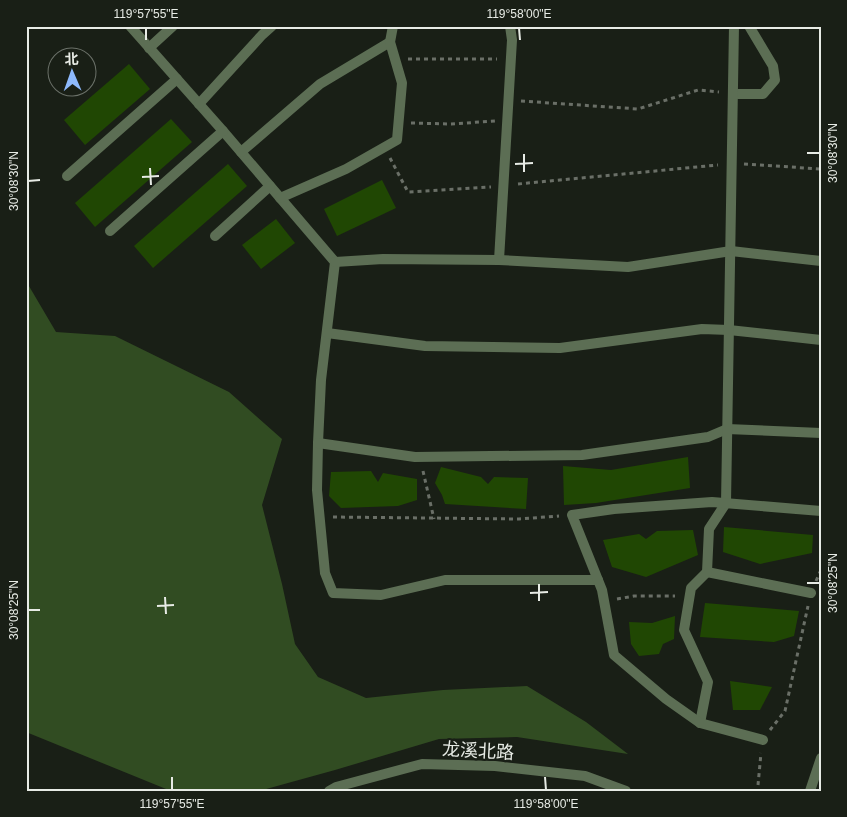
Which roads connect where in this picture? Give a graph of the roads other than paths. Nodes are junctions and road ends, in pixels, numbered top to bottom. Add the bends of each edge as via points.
1 (130, 26) edge
2 (173, 26) edge
3 (272, 26) edge
4 (393, 26) edge
5 (510, 26) edge
6 (734, 26) edge
7 (749, 26) edge
8 (390, 42) junction
9 (149, 48) junction
10 (177, 79) junction
11 (733, 94) junction
12 (199, 104) junction
13 (223, 131) junction
14 (241, 152) junction
15 (67, 176) dead end
16 (270, 186) junction
17 (280, 198) junction
18 (110, 231) dead end
19 (215, 236) dead end
20 (731, 251) junction
21 (499, 260) junction
22 (821, 261) edge
23 (334, 262) junction
24 (729, 330) junction
25 (326, 333) junction
26 (821, 340) edge
27 (727, 429) junction
28 (821, 433) edge
29 (318, 443) junction
30 (726, 503) junction
31 (821, 511) edge
32 (707, 572) junction
33 (598, 580) junction
34 (811, 592) road end
35 (700, 723) junction
36 (762, 740) road end
37 (821, 758) edge
38 (329, 791) edge
39 (626, 791) edge
40 (810, 791) edge

1 - 9 street
2 - 9 street
3 - 12 street
4 - 8 street
5 - 21 street
6 - 11 street
7 - 11 street via 773,66 776,80 763,94
8 - 14 street via 320,84
8 - 17 street via 402,83 397,140 346,169
9 - 10 street
10 - 12 street
10 - 15 street
11 - 20 street
12 - 13 street
13 - 14 street
13 - 18 street
14 - 16 street
16 - 17 street
16 - 19 street
17 - 23 street
20 - 21 street via 628,267
20 - 22 street
20 - 24 street
21 - 23 street
23 - 25 street
24 - 25 street via 702,329 560,348 426,346
24 - 26 street
24 - 27 street
25 - 29 street
27 - 28 street
27 - 29 street via 708,437 582,455 420,457
27 - 30 street
29 - 33 street via 317,490 326,573 334,593 381,594 445,580
30 - 31 street
30 - 32 street via 709,529
30 - 33 street via 572,514
32 - 34 street
32 - 35 street via 691,588 684,630 708,682
33 - 35 street via 614,654 666,699
35 - 36 street
37 - 40 street
38 - 39 street, 龙溪北路 via 422,764 495,766 585,776

